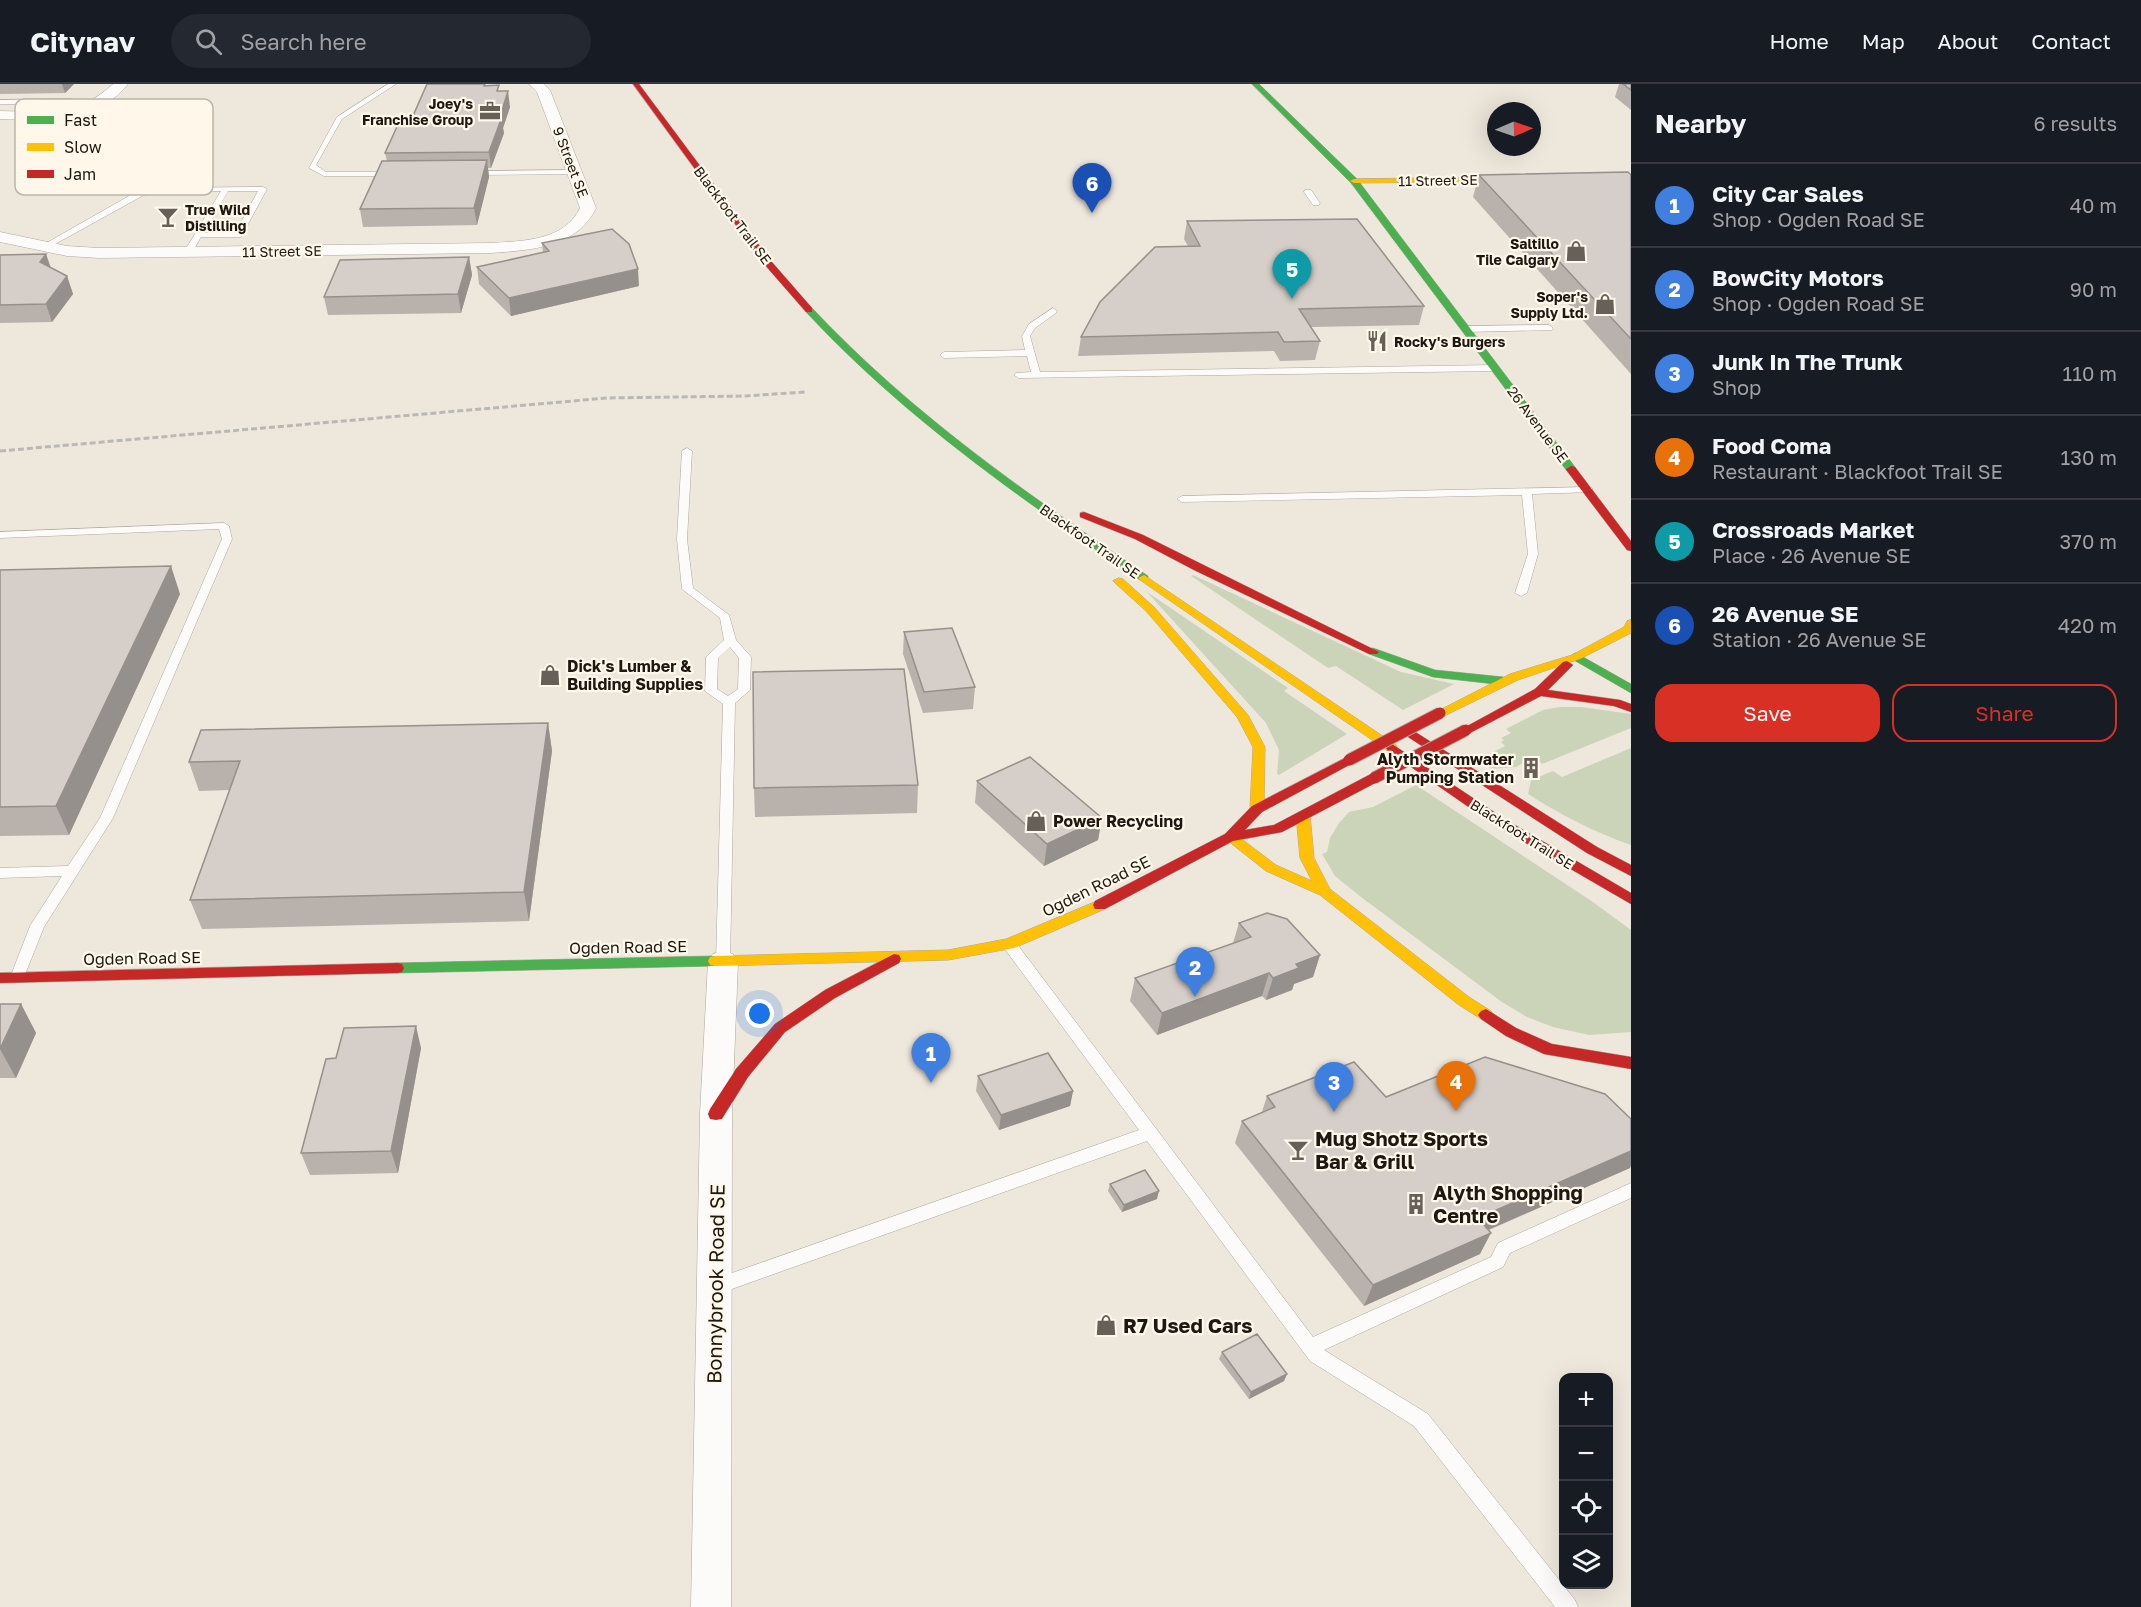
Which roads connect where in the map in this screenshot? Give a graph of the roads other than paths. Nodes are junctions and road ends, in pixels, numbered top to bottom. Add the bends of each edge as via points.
1 (121, 84) edge
2 (393, 84) edge
3 (536, 84) edge
4 (636, 84) edge
5 (1255, 84) edge
6 (104, 99) edge
7 (1323, 150) junction
8 (1350, 160) dead end
9 (1369, 167) dead end
10 (574, 171) junction
11 (469, 173) edge
12 (398, 174) edge
13 (1536, 178) edge
14 (1441, 180) junction
15 (1354, 181) junction
16 (213, 189) edge
17 (226, 189) junction
18 (1308, 192) dead end
19 (1398, 194) dead end
20 (137, 195) edge
21 (1316, 203) dead end
22 (565, 234) joint
23 (198, 235) junction
24 (0, 237) edge
25 (45, 246) junction
26 (188, 252) junction
27 (1053, 311) dead end
28 (1549, 327) dead end
29 (1466, 329) junction
30 (1030, 353) junction
31 (944, 355) dead end
32 (1494, 368) junction
33 (1036, 374) junction
34 (1019, 375) dead end
35 (687, 452) dead end
36 (1588, 490) junction
37 (1527, 491) junction
38 (1182, 499) dead end
39 (1065, 524) junction
40 (0, 535) edge
41 (1631, 548) edge
42 (1140, 554) dead end
43 (1521, 593) dead end
44 (1630, 628) edge
45 (730, 640) junction
46 (1576, 657) junction
47 (1503, 681) junction
48 (1631, 689) edge
49 (1539, 692) junction
50 (729, 702) junction
51 (1631, 708) edge
52 (1388, 719) dead end
53 (1257, 809) junction
54 (1303, 815) junction
55 (1230, 837) junction
56 (1592, 850) junction
57 (1631, 861) edge
58 (74, 871) junction
59 (1631, 871) edge
60 (0, 873) edge
61 (1605, 885) junction
62 (1325, 892) junction
63 (1631, 899) edge
64 (1631, 911) edge
65 (1009, 944) junction
66 (900, 956) junction
67 (723, 962) junction
68 (0, 978) edge
69 (17, 978) junction
70 (1631, 1054) edge
71 (1605, 1060) junction
72 (1631, 1063) edge
73 (716, 1114) junction
74 (1150, 1133) junction
75 (1631, 1190) edge
76 (715, 1287) junction
77 (1311, 1347) junction
78 (711, 1607) edge
79 (1568, 1607) edge

1 - 6 street
2 - 12 lane via 339,118 312,166 324,174
3 - 10 street, 9 Street SE via 543,90
4 - 39 street, Blackfoot Trail SE via 768,263 842,347 881,384 980,464
5 - 7 street, 26 Avenue SE
7 - 8 street
7 - 15 street, 26 Avenue SE
9 - 14 street
10 - 11 lane
10 - 22 street, 9 Street SE via 588,208 585,220
13 - 14 street, 11 Street SE
14 - 15 street, 11 Street SE
14 - 19 street
15 - 29 street, 26 Avenue SE via 1384,212
16 - 17 lane
17 - 23 lane
17 - 23 lane via 263,189 238,235
18 - 21 lane
20 - 25 lane
22 - 26 street, 11 Street SE via 543,242 490,248
23 - 26 lane
24 - 25 street, 11 Street SE
25 - 26 street, 11 Street SE via 99,253
27 - 30 lane via 1032,326 1026,336
28 - 29 lane
29 - 32 street, 26 Avenue SE
30 - 31 lane
30 - 33 lane
32 - 33 lane
32 - 36 street, 26 Avenue SE
33 - 34 lane
35 - 45 lane via 682,538 688,589 725,616
36 - 37 lane
36 - 41 street, 26 Avenue SE
37 - 38 lane
37 - 43 lane via 1533,554
39 - 53 street via 1150,609 1242,715 1258,747
39 - 61 street, Blackfoot Trail SE via 1498,821
40 - 58 lane via 224,526 227,539 106,818
42 - 47 street, Blackfoot Trail SE via 1079,512 1139,537 1387,658 1433,673
44 - 46 street
45 - 50 lane via 745,657 745,666 744,690
45 - 50 lane via 712,657 711,691
46 - 47 street
46 - 48 street
46 - 49 street
47 - 53 street, Ogden Road SE, bridge
49 - 51 street
49 - 54 street, Ogden Road SE, bridge
50 - 67 lane
52 - 56 street, Blackfoot Trail SE
53 - 55 street, Ogden Road SE
54 - 55 street, Ogden Road SE via 1277,830
54 - 62 street via 1307,858
55 - 62 street via 1271,868
55 - 65 street, Ogden Road SE via 1083,914
56 - 57 street
56 - 59 street, Blackfoot Trail SE
58 - 60 lane
58 - 69 lane via 37,926
61 - 63 street, Blackfoot Trail SE
61 - 64 street
62 - 71 street via 1464,1001 1511,1032 1549,1050
65 - 66 street, Ogden Road SE via 948,955
65 - 74 lane
66 - 67 street, Ogden Road SE
66 - 73 street via 830,994 780,1028 742,1073
67 - 69 street, Ogden Road SE
67 - 73 street, Bonnybrook Road SE
68 - 69 street, Ogden Road SE
70 - 71 street
71 - 72 street
73 - 76 street, Bonnybrook Road SE
74 - 76 lane
74 - 77 lane
75 - 77 lane via 1504,1248 1497,1262
76 - 78 street, Bonnybrook Road SE
77 - 79 lane via 1316,1355 1421,1420

